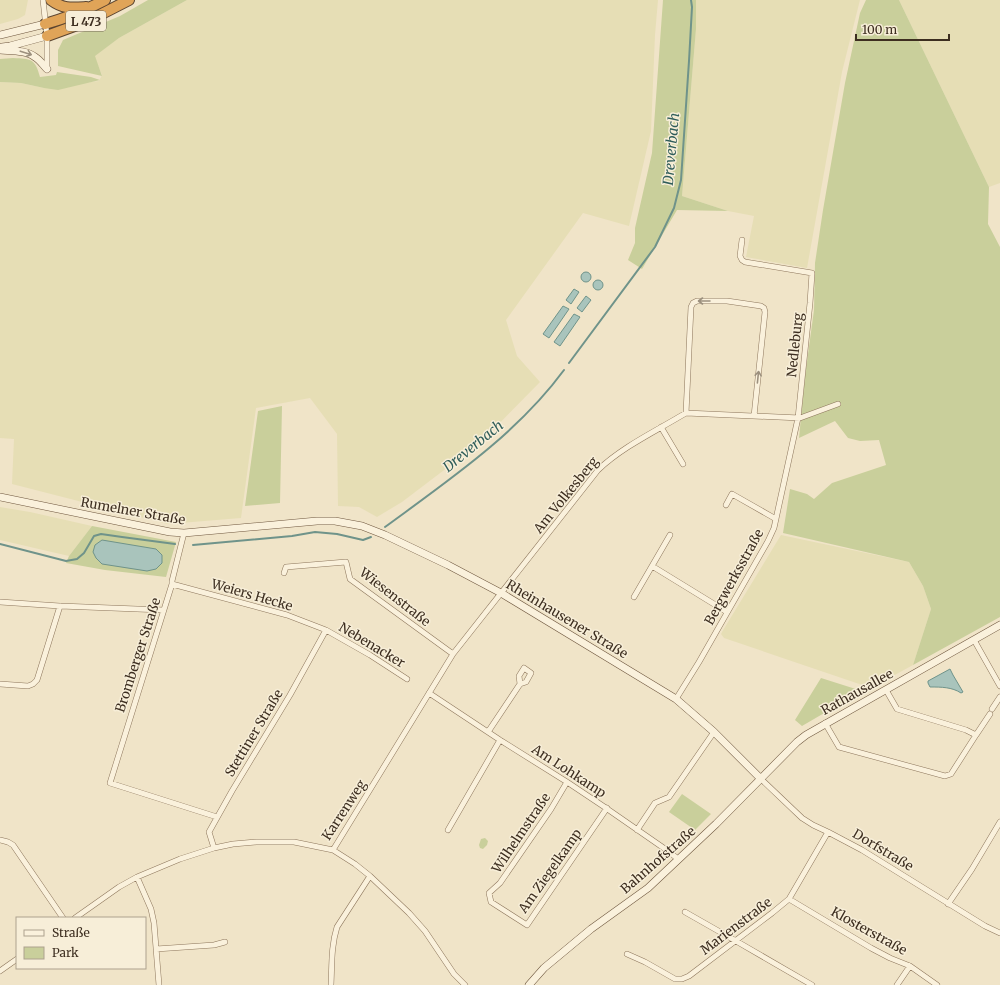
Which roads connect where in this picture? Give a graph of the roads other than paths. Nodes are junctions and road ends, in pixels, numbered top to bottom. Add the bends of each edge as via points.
1 (43, 0) edge
2 (50, 0) edge
3 (105, 0) edge
4 (127, 1) edge
5 (92, 7) junction
6 (45, 24) junction
7 (0, 35) edge
8 (47, 36) junction
9 (0, 49) edge
10 (47, 69) joint
11 (742, 240) dead end
12 (838, 404) dead end
13 (686, 414) junction
14 (754, 416) junction
15 (798, 418) junction
16 (661, 427) junction
17 (683, 464) dead end
18 (0, 497) edge
19 (726, 505) dead end
20 (776, 519) junction
21 (335, 521) joint
22 (184, 533) junction
23 (670, 535) dead end
24 (652, 566) junction
25 (284, 573) dead end
26 (172, 584) junction
27 (502, 593) junction
28 (634, 597) dead end
29 (0, 602) edge
30 (60, 606) junction
31 (163, 610) junction
32 (727, 612) junction
33 (1000, 625) edge
34 (326, 630) junction
35 (974, 640) junction
36 (453, 654) junction
37 (407, 679) dead end
38 (0, 684) edge
39 (520, 684) dead end
40 (1000, 686) edge
41 (886, 690) junction
42 (429, 693) junction
43 (1000, 698) edge
44 (676, 699) junction
45 (825, 723) junction
46 (488, 732) junction
47 (714, 732) junction
48 (976, 735) junction
49 (500, 740) junction
50 (761, 779) junction
51 (567, 782) junction
52 (607, 808) junction
53 (218, 817) junction
54 (1000, 822) edge
55 (448, 830) dead end
56 (637, 830) junction
57 (828, 832) junction
58 (0, 840) edge
59 (214, 848) junction
60 (333, 850) junction
61 (678, 859) junction
62 (370, 876) junction
63 (137, 877) junction
64 (488, 893) joint
65 (789, 899) junction
66 (948, 904) junction
67 (685, 912) dead end
68 (61, 917) edge
69 (75, 917) edge
70 (1000, 933) edge
71 (736, 941) junction
72 (225, 942) dead end
73 (156, 949) junction
74 (627, 954) dead end
75 (16, 960) edge
76 (910, 966) junction
77 (0, 971) edge
78 (159, 985) edge
79 (331, 985) edge
80 (465, 985) edge
81 (529, 985) edge
82 (812, 985) edge
83 (897, 985) edge
84 (937, 985) edge

1 - 6 street
2 - 5 highway via 59,6
3 - 5 highway, L 473
4 - 8 highway, L 473
5 - 6 highway, L 473
6 - 7 street, L 473
6 - 8 street
8 - 9 street, L 473
8 - 10 street
9 -> 10 street via 32,55
11 - 15 street, Nedleburg via 740,256 745,262 812,273
12 - 15 street, Am Volkesberg
13 - 14 street, Am Volkesberg
14 -> 13 street via 765,312 761,306 727,301 697,301 691,307
13 - 16 street, Am Volkesberg
14 - 15 street, Am Volkesberg
15 - 20 street, Nedleburg
16 - 17 street
16 - 27 street, Am Volkesberg via 619,453 598,470
18 - 22 street, Rumelner Straße
19 - 20 street, Bergwerksstraße via 732,494
20 - 32 street, Bergwerksstraße via 768,541
21 - 22 street, Rumelner Straße via 295,522
21 - 27 street, Rheinhausener Straße via 362,526 385,535
22 - 26 street, Bromberger Straße
23 - 24 street
24 - 28 street
24 - 32 street
25 - 36 street, Wiesenstraße via 286,567 346,562 350,579
26 - 31 street, Bromberger Straße
26 - 34 street, Weiers Hecke via 287,616
27 - 36 street, Karrenweg
27 - 44 street, Rheinhausener Straße
29 - 30 street
30 - 31 street
30 - 38 street via 33,684
31 - 53 street, Bromberger Straße via 110,783
32 - 44 street, Bergwerksstraße
33 - 35 street, Rathausallee
34 - 37 street, Nebenacker
34 - 53 street, Stettiner Straße
35 - 40 street
35 - 41 street, Rathausallee
36 - 42 street, Karrenweg
39 - 46 street
41 - 45 street, Rathausallee
41 - 48 street via 897,709
42 - 46 street, Am Lohkamp
42 - 60 street, Karrenweg
43 - 48 street
44 - 47 street, Rheinhausener Straße
45 - 48 street via 839,747 945,776 951,774
45 - 50 street, Rathausallee via 806,734
46 - 49 street, Am Lohkamp
47 - 50 street, Rheinhausener Straße
47 - 56 street via 669,797 655,803
49 - 51 street, Am Lohkamp
49 - 55 street
50 - 57 street, Dorfstraße via 802,818
50 - 61 street, Bahnhofstraße
51 - 52 street, Am Lohkamp
51 - 64 street, Wilhelmstraße via 500,883
52 - 56 street, Am Lohkamp
52 - 64 street, Am Ziegelkamp via 527,925 491,902
53 - 59 street, Stettiner Straße via 210,832
54 - 66 street
56 - 61 street, Am Lohkamp
57 - 65 street, Marienstraße
57 - 66 street, Dorfstraße via 862,850
58 - 68 street via 13,845
59 - 60 street, Karrenweg via 256,842 294,842
59 - 63 street, Karrenweg
60 - 62 street
61 - 81 street, Bahnhofstraße via 648,888 591,929 544,968
62 - 79 street via 337,927 332,948
62 - 80 street via 409,913
63 - 69 street, Karrenweg via 119,886
63 - 73 street via 151,909
65 - 71 street, Marienstraße
65 - 76 street, Klosterstraße via 875,950
66 - 70 street, Dorfstraße
67 - 71 street
71 - 74 street, Marienstraße via 682,979 675,979
71 - 82 street
72 - 73 street
73 - 78 street
75 - 77 street
76 - 83 street
76 - 84 street, Klosterstraße

